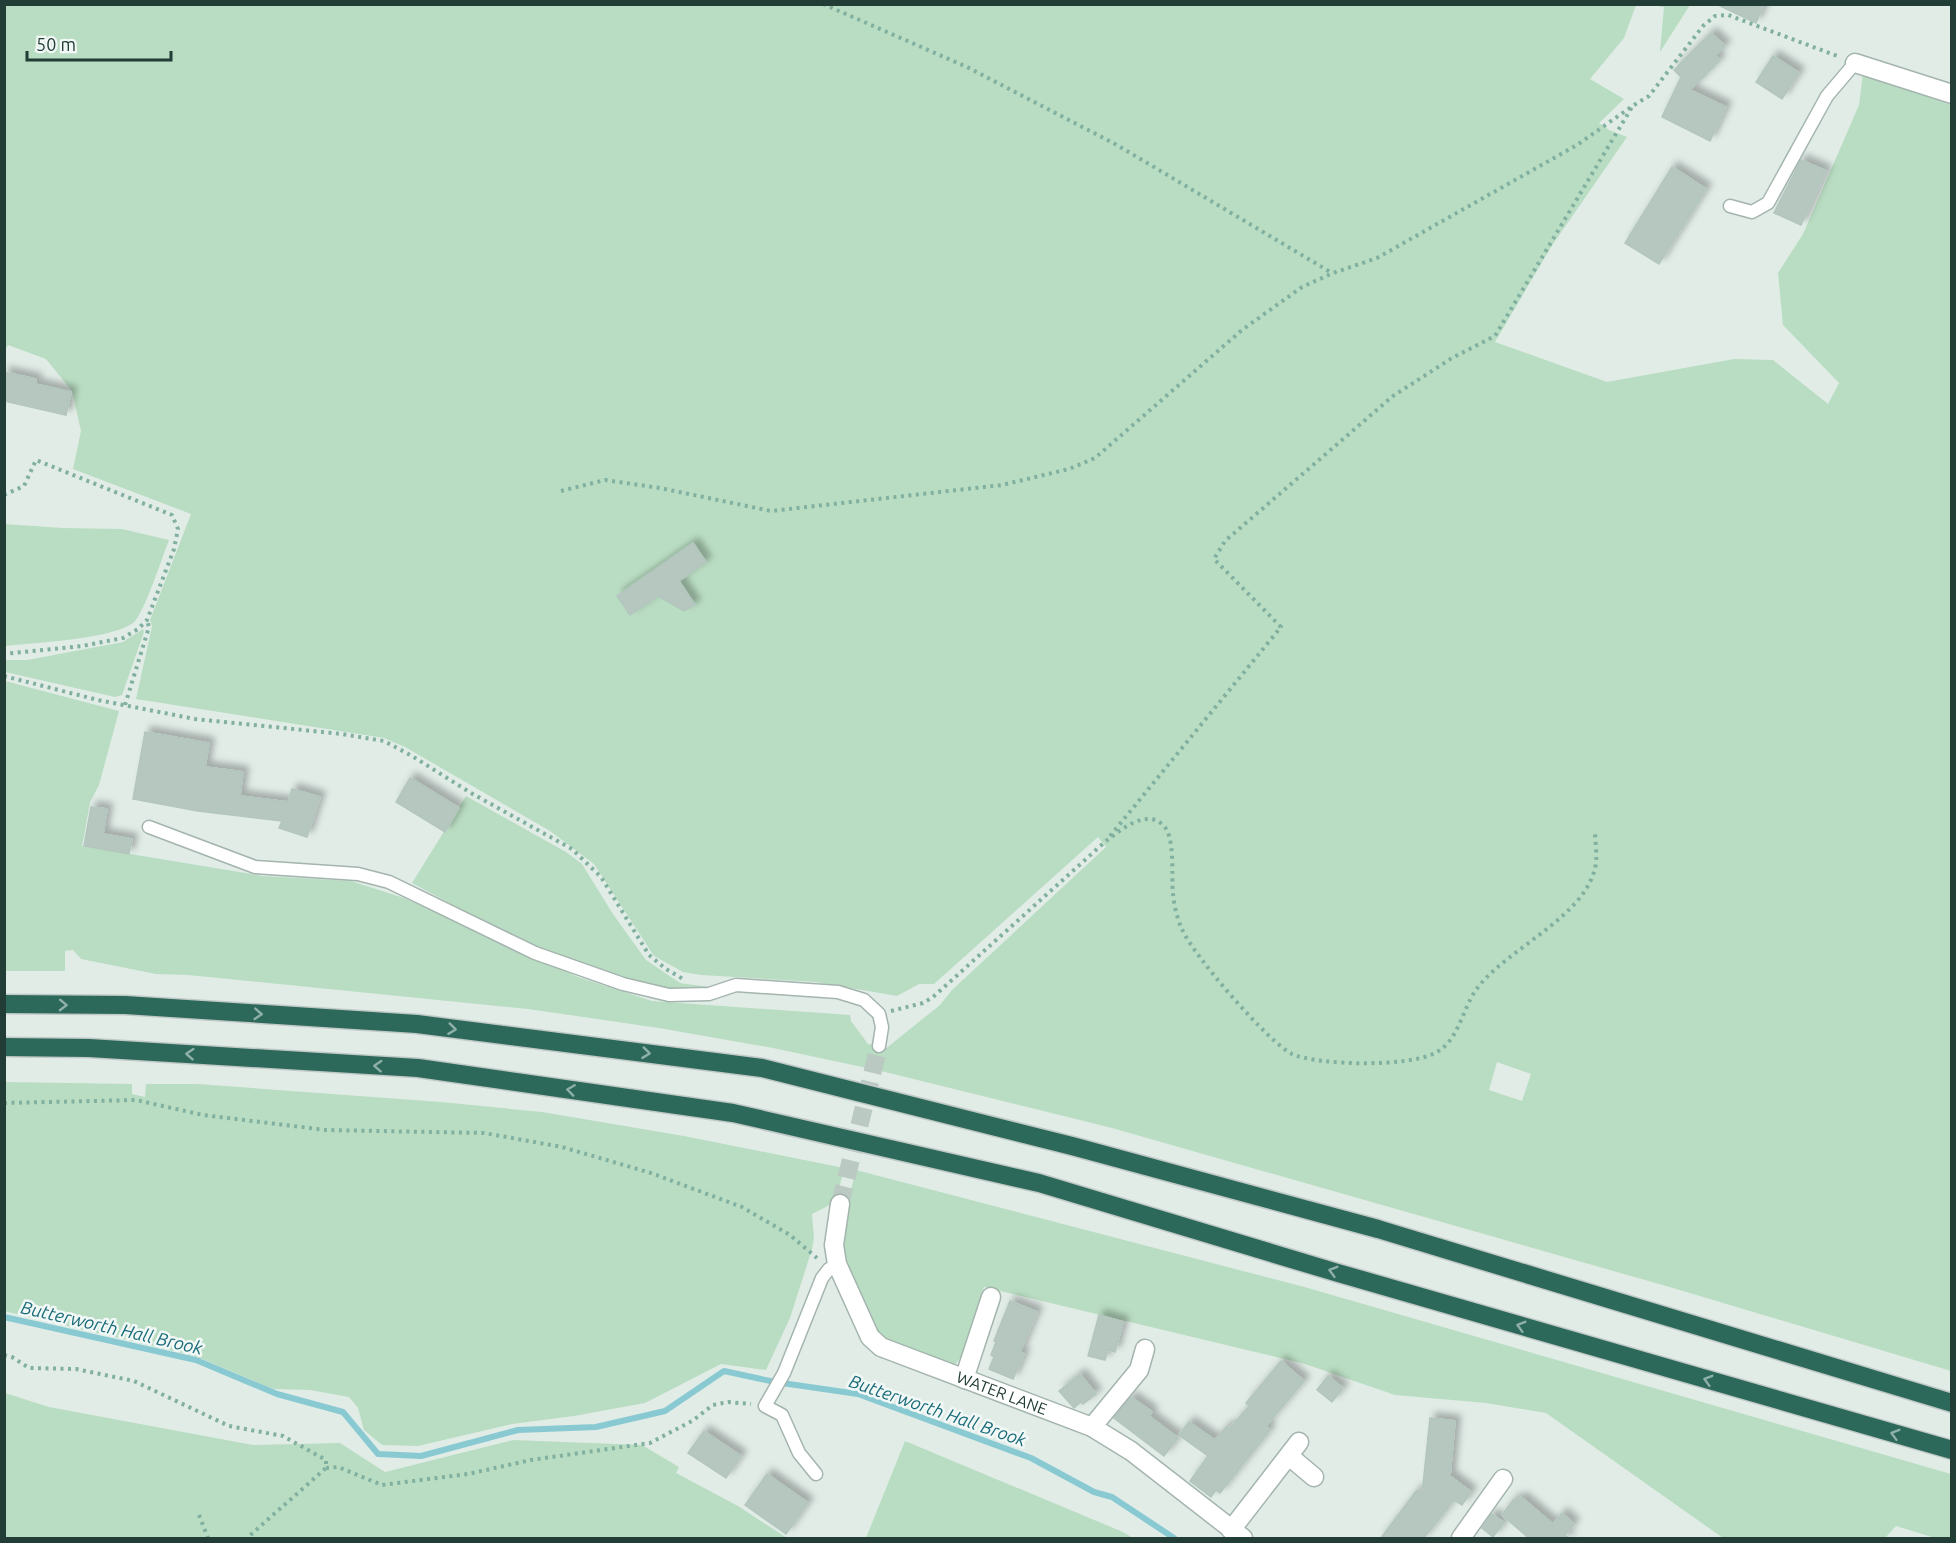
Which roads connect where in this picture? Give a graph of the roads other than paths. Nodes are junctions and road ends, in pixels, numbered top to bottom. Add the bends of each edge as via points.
1 (1855, 63) joint
2 (1952, 94) edge
3 (1730, 206) dead end
4 (149, 827) dead end
5 (4, 1004) edge
6 (879, 1046) tunnel mouth
7 (4, 1047) edge
8 (840, 1204) tunnel mouth
9 (833, 1266) junction
10 (991, 1297) dead end
11 (1145, 1349) dead end
12 (964, 1379) junction
13 (1952, 1403) edge
14 (1092, 1427) junction
15 (1952, 1450) edge
16 (816, 1474) dead end
17 (1314, 1477) dead end
18 (1503, 1479) dead end
19 (1237, 1534) edge
20 (1461, 1539) edge

1 - 2 street
1 - 3 lane via 1827,96 1768,203 1752,212
4 - 6 lane via 255,867 358,874 389,882 535,953 622,984 669,995 709,994 736,985 838,992 864,1000 879,1014
5 -> 13 highway via 125,1005 417,1024 762,1068 1378,1229
15 -> 7 highway via 1039,1184 733,1113 418,1068 89,1048
8 - 9 street, WATER LANE
9 - 12 street, WATER LANE via 870,1337 881,1347
9 - 16 lane via 822,1278 784,1373 765,1406 782,1415 799,1453
10 - 12 street
11 - 14 street via 1139,1370
12 - 14 street, WATER LANE
14 - 19 street, WATER LANE via 1131,1451
17 - 19 street via 1294,1449
18 - 20 street

